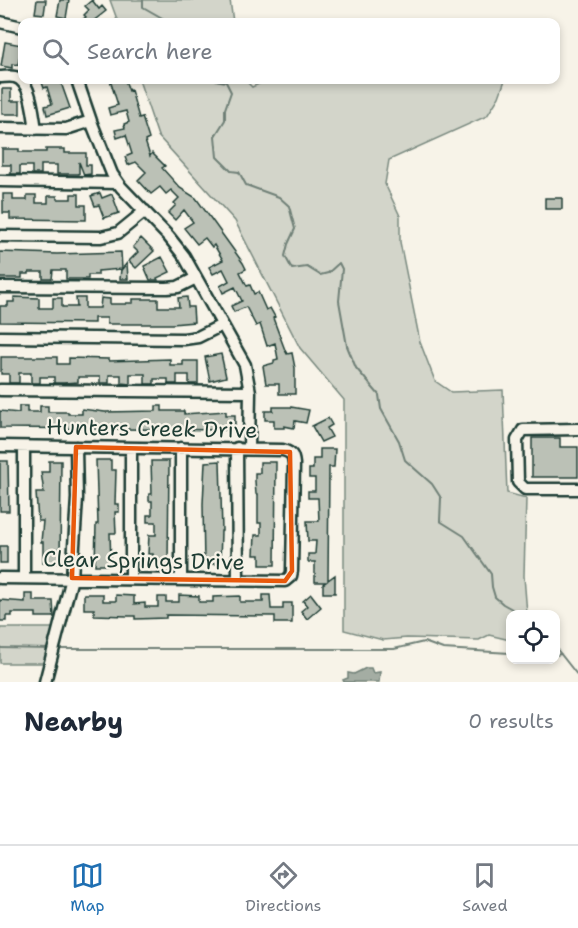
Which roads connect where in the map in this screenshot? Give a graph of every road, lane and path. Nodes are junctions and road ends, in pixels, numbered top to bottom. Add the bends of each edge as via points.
1 (0, 22) edge
2 (18, 26) edge
3 (0, 77) edge
4 (18, 79) edge
5 (23, 84) edge
6 (78, 84) edge
7 (91, 121) junction
8 (0, 128) edge
9 (36, 129) junction
10 (0, 181) edge
11 (118, 183) junction
12 (145, 211) junction
13 (0, 236) edge
14 (196, 278) junction
15 (0, 287) edge
16 (222, 325) junction
17 (0, 337) edge
18 (0, 390) edge
19 (250, 392) junction
20 (578, 429) edge
21 (0, 446) edge
22 (24, 447) junction
23 (76, 447) junction
24 (131, 448) junction
25 (181, 448) junction
26 (237, 448) junction
27 (249, 448) junction
28 (578, 489) edge
29 (0, 578) edge
30 (24, 578) junction
31 (72, 578) junction
32 (131, 579) junction
33 (181, 579) junction
34 (288, 579) joint
35 (238, 580) junction
36 (45, 682) edge

1 - 2 street
3 - 4 street
5 - 9 street
6 - 7 street
7 - 9 street via 66,129
7 - 11 street
8 - 9 street
10 - 11 street
11 - 12 street
12 - 13 street via 118,233 101,237
12 - 14 street via 184,256
14 - 15 street via 167,288
14 - 16 street
16 - 17 street via 184,339
16 - 19 street via 245,365
18 - 19 street
19 - 27 street
20 - 28 street via 523,430 517,440 518,482 525,489
21 - 22 street, Hunters Creek Drive
22 - 23 street, Hunters Creek Drive
22 - 30 street
23 - 24 street, Hunters Creek Drive
23 - 31 street
24 - 25 street, Hunters Creek Drive
24 - 32 street
25 - 26 street, Hunters Creek Drive
25 - 33 street
26 - 27 street, Hunters Creek Drive
26 - 35 street
27 - 34 street, Hunters Creek Drive via 283,450 293,456 292,571
29 - 30 street, Clear Springs Drive
30 - 31 street, Clear Springs Drive
31 - 32 street, Clear Springs Drive
31 - 36 street
32 - 33 street, Clear Springs Drive
33 - 35 street, Clear Springs Drive
34 - 35 street, Clear Springs Drive

